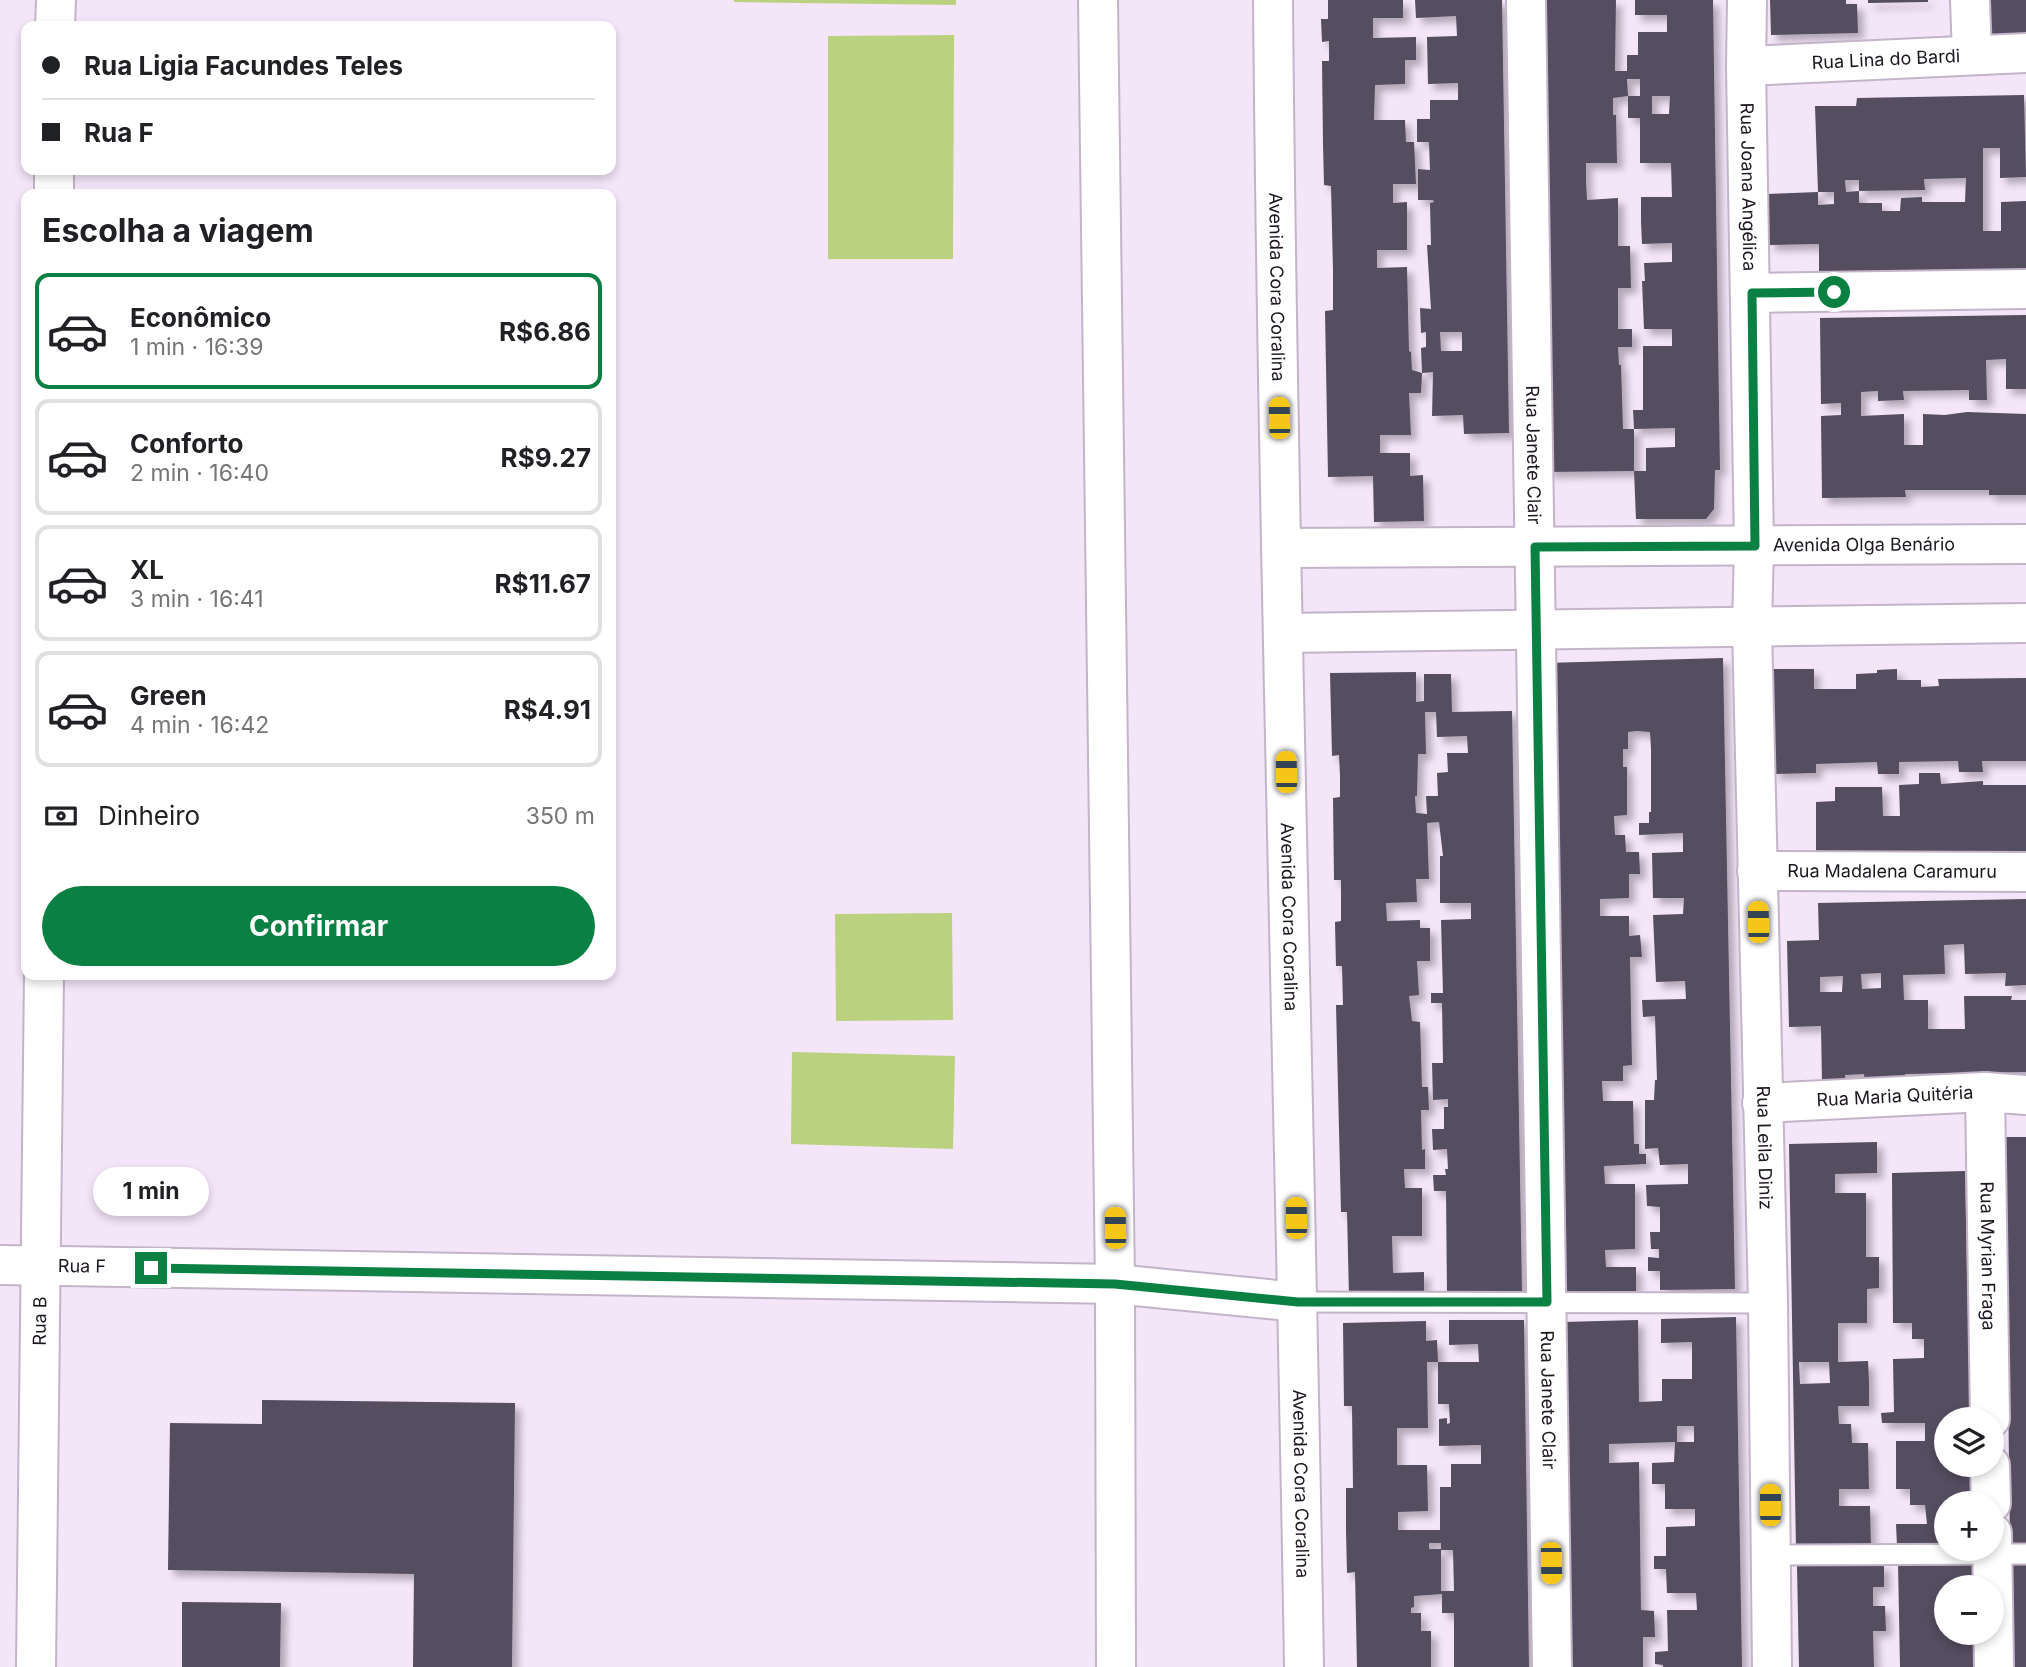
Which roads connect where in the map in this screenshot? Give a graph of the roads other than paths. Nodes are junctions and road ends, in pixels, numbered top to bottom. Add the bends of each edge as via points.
1 (56, 0) edge
2 (1098, 0) edge
3 (1273, 0) edge
4 (1526, 0) edge
5 (1747, 0) edge
6 (1970, 0) edge
7 (55, 21) edge
8 (2026, 53) edge
9 (1972, 55) junction
10 (1746, 65) junction
11 (2026, 289) edge
12 (1752, 293) junction
13 (2026, 544) edge
14 (1755, 546) junction
15 (1535, 547) junction
16 (1281, 548) junction
17 (2026, 623) edge
18 (1752, 627) junction
19 (1536, 629) junction
20 (1283, 633) junction
21 (1757, 871) junction
22 (2026, 872) edge
23 (44, 980) edge
24 (1985, 1092) junction
25 (2026, 1095) edge
26 (1762, 1103) junction
27 (0, 1265) edge
28 (41, 1266) junction
29 (1115, 1284) junction
30 (1298, 1302) junction
31 (1547, 1302) junction
32 (1768, 1303) junction
33 (1990, 1407) edge
34 (1934, 1549) edge
35 (1770, 1555) junction
36 (2002, 1561) edge
37 (36, 1667) edge
38 (1116, 1667) edge
39 (1304, 1667) edge
40 (1552, 1667) edge
41 (1772, 1667) edge
42 (1994, 1667) edge

1 - 7 street
2 - 29 street
3 - 16 street, Avenida Cora Coralina
4 - 15 street, Rua Janete Clair
5 - 10 street, Rua Joana Angélica
6 - 9 street
8 - 9 street, Rua Lina do Bardi
9 - 10 street, Rua Lina do Bardi
10 - 12 street, Rua Joana Angélica
11 - 12 street
12 - 14 street, Rua Joana Angélica
13 - 14 street, Avenida Olga Benário
14 - 15 street, Avenida Olga Benário
14 - 18 street, Rua Joana Angélica
15 - 16 street, Avenida Olga Benário
15 - 19 street, Rua Janete Clair
16 - 20 street, Avenida Cora Coralina
17 - 18 street
18 - 19 street
18 - 21 street, Rua Leila Diniz
19 - 20 street
19 - 31 street, Rua Janete Clair
20 - 30 street, Avenida Cora Coralina
21 - 22 street, Rua Madalena Caramuru
21 - 26 street, Rua Leila Diniz
23 - 28 street, Rua B
24 - 25 street, Rua Maria Quitéria
24 - 26 street, Rua Maria Quitéria
24 - 33 street, Rua Myrian Fraga
26 - 32 street, Rua Leila Diniz
27 - 28 street, Rua F
28 - 29 street, Rua F
28 - 37 street, Rua B
29 - 30 street, Rua F
29 - 38 street
30 - 31 lane
30 - 39 street, Avenida Cora Coralina
31 - 32 lane
31 - 40 street, Rua Janete Clair
32 - 35 street, Rua Leila Diniz
34 - 35 lane
35 - 41 street, Rua Leila Diniz
36 - 42 street

